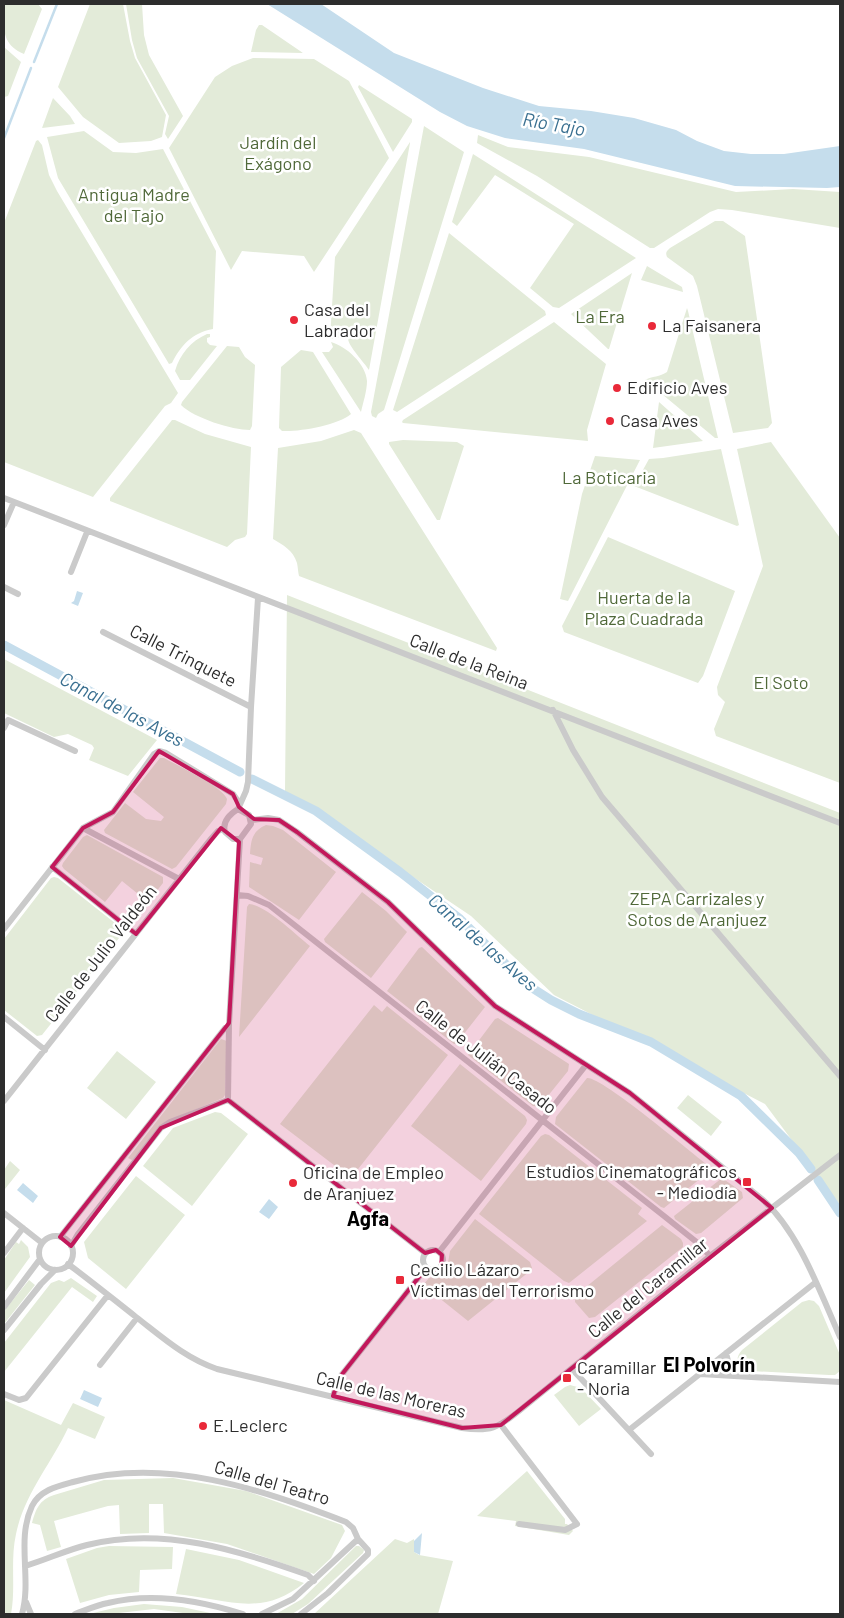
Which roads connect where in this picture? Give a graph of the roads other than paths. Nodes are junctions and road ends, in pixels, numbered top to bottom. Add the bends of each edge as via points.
1 (4, 498) edge
2 (14, 502) junction
3 (4, 525) edge
4 (87, 532) junction
5 (71, 572) dead end
6 (4, 587) edge
7 (18, 594) dead end
8 (258, 598) junction
9 (103, 632) dead end
10 (251, 707) junction
11 (553, 710) junction
12 (4, 728) edge
13 (75, 751) dead end
14 (239, 807) junction
15 (251, 820) junction
16 (840, 823) edge
17 (82, 828) junction
18 (224, 829) junction
19 (240, 839) junction
20 (52, 867) junction
21 (179, 879) junction
22 (237, 895) junction
23 (4, 929) edge
24 (136, 934) junction
25 (4, 1017) edge
26 (229, 1028) junction
27 (45, 1050) junction
28 (586, 1065) junction
29 (840, 1076) edge
30 (228, 1100) junction
31 (4, 1101) edge
32 (542, 1120) junction
33 (840, 1156) edge
34 (772, 1208) junction
35 (4, 1213) edge
36 (23, 1228) junction
37 (60, 1237) junction
38 (42, 1243) junction
39 (71, 1246) junction
40 (4, 1252) edge
41 (439, 1252) junction
42 (425, 1253) junction
43 (710, 1256) junction
44 (40, 1259) junction
45 (68, 1264) junction
46 (426, 1268) junction
47 (54, 1270) junction
48 (816, 1282) junction
49 (108, 1295) junction
50 (4, 1307) edge
51 (137, 1318) junction
52 (4, 1330) edge
53 (840, 1337) edge
54 (726, 1353) junction
55 (100, 1365) dead end
56 (572, 1369) junction
57 (700, 1374) junction
58 (735, 1376) junction
59 (840, 1382) edge
60 (4, 1394) edge
61 (333, 1396) junction
62 (501, 1425) junction
63 (629, 1430) junction
64 (651, 1454) dead end
65 (519, 1524) dead end
66 (358, 1539) junction
67 (25, 1566) junction
68 (314, 1581) junction
69 (25, 1600) junction
70 (22, 1614) edge
71 (31, 1614) edge
72 (75, 1614) edge
73 (243, 1614) edge
74 (262, 1614) edge
75 (301, 1614) edge

1 - 2 street, Calle de la Reina
2 - 3 street
2 - 4 street, Calle de la Reina
4 - 5 street
4 - 8 street, Calle de la Reina
6 - 7 street
8 - 10 street, Calle Trinquete
8 - 11 street, Calle de la Reina
9 - 10 street, Calle Trinquete
10 - 14 street, Calle Trinquete via 248,782
11 - 16 street, Calle de la Reina
11 - 29 street via 602,797
12 - 13 street via 8,720
14 - 15 street
14 - 17 street via 233,794 159,751 113,812
14 - 18 street via 225,823
15 - 19 street
15 - 28 street via 279,820 297,832 388,902 495,1006
17 - 20 street
17 - 21 street
18 - 19 street via 228,836
18 - 21 street, Calle de Julio Valdeón via 218,831
19 - 22 street
20 - 23 street
20 - 24 street
21 - 24 street, Calle de Julio Valdeón
22 - 26 street
22 - 32 street, Calle de Julián Casado via 270,905
24 - 27 street, Calle de Julio Valdeón
25 - 27 street
26 - 30 street
26 - 37 street via 225,1028
27 - 31 street, Calle de Julio Valdeón
28 - 32 street
28 - 34 street via 630,1093
30 - 39 street via 161,1128
30 - 42 street
32 - 41 street
32 - 43 street, Calle de Julián Casado via 700,1244
33 - 34 street, Calle del Caramillar
34 - 43 street, Calle del Caramillar
34 - 48 street via 805,1257
35 - 36 street
36 - 38 street
36 - 40 street
37 - 38 street via 50,1237
37 - 39 street
38 - 44 street
39 - 45 street via 72,1256
41 - 42 street
41 - 46 street via 443,1259 441,1267 434,1271
42 - 46 street via 422,1261
43 - 56 street, Calle del Caramillar
44 - 47 street via 46,1267
44 - 50 street
45 - 47 street
45 - 49 street, Calle de las Moreras
46 - 61 street via 339,1378
47 - 52 street
48 - 53 street
48 - 54 street
49 - 51 street, Calle de las Moreras
49 - 60 street via 26,1398 19,1400
51 - 55 street
51 - 61 street, Calle de las Moreras via 172,1346 205,1365
54 - 57 street
54 - 58 street
56 - 62 street, Calle del Caramillar
56 - 63 street
57 - 58 street
57 - 63 street
58 - 59 street
61 - 62 street, Calle de las Moreras via 462,1428 482,1430
62 - 65 street via 577,1524 565,1530
63 - 64 street
66 - 67 street, Calle del Teatro via 346,1522 246,1488 172,1473 103,1475 47,1490 38,1497 32,1506 26,1533
66 - 68 street
66 - 75 street via 368,1554
67 - 68 street via 88,1545 164,1539 248,1555 308,1575
67 - 69 street, Calle del Teatro
68 - 74 street via 293,1599
69 - 70 street, Calle del Teatro
69 - 71 street, Calle del Teatro
72 - 73 street via 110,1602 144,1598 183,1601

